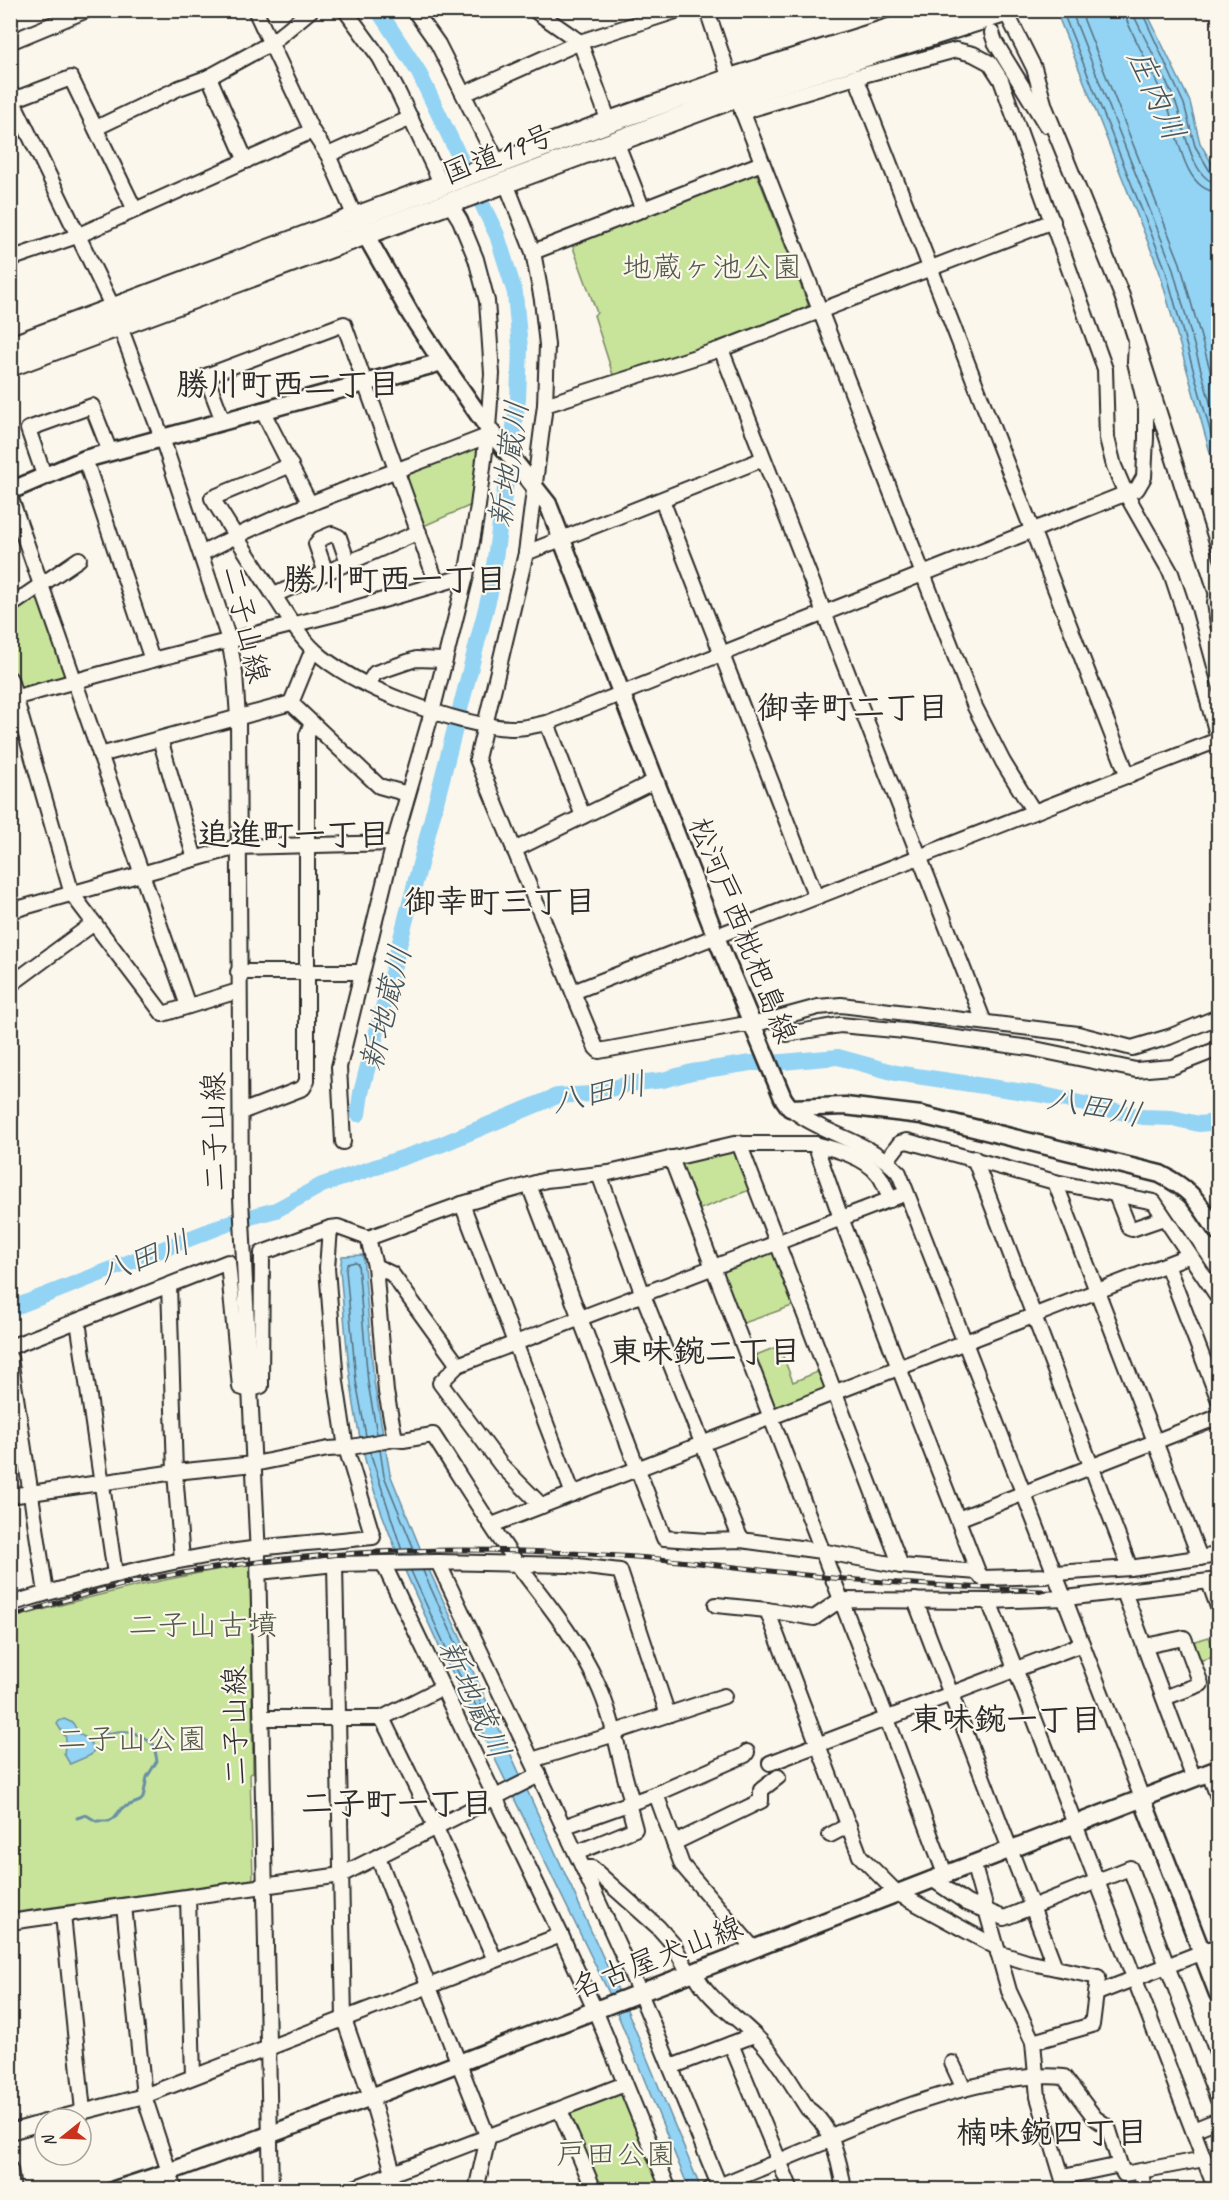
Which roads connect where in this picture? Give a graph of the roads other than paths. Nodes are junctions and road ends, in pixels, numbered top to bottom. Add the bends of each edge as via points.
1 (87, 10) edge
2 (255, 10) edge
3 (311, 10) edge
4 (345, 10) edge
5 (414, 10) edge
6 (534, 10) edge
7 (630, 10) edge
8 (679, 10) edge
9 (707, 10) edge
10 (950, 10) edge
11 (1009, 11) edge
12 (636, 24) junction
13 (992, 33) dead end
14 (10, 42) edge
15 (580, 42) junction
16 (271, 43) junction
17 (209, 77) junction
18 (856, 77) junction
19 (464, 94) junction
20 (736, 96) junction
21 (12, 98) edge
22 (411, 118) junction
23 (609, 122) junction
24 (96, 128) junction
25 (312, 131) junction
26 (1056, 135) junction
27 (616, 141) junction
28 (328, 156) junction
29 (246, 161) junction
30 (762, 163) junction
31 (495, 164) junction
32 (445, 183) junction
33 (502, 185) junction
34 (453, 203) junction
35 (135, 210) junction
36 (643, 210) junction
37 (355, 218) junction
38 (1053, 221) junction
39 (366, 235) junction
40 (77, 236) junction
41 (533, 252) junction
42 (10, 259) edge
43 (930, 267) junction
44 (112, 308) junction
45 (819, 311) junction
46 (120, 326) junction
47 (1136, 340) junction
48 (10, 347) edge
49 (721, 349) junction
50 (442, 362) junction
51 (10, 366) edge
52 (364, 382) junction
53 (545, 405) junction
54 (262, 410) junction
55 (223, 421) junction
56 (490, 434) junction
57 (162, 438) junction
58 (110, 452) junction
59 (85, 459) junction
60 (764, 459) junction
61 (291, 465) junction
62 (398, 471) junction
63 (44, 475) junction
64 (533, 484) junction
65 (10, 493) edge
66 (1126, 494) junction
67 (662, 500) junction
68 (310, 504) junction
69 (1034, 530) junction
70 (419, 532) junction
71 (235, 536) junction
72 (561, 540) junction
73 (526, 553) junction
74 (201, 554) junction
75 (79, 559) dead end
76 (348, 563) junction
77 (326, 573) junction
78 (922, 574) junction
79 (466, 576) junction
80 (437, 584) junction
81 (41, 587) junction
82 (274, 595) junction
83 (1218, 596) edge
84 (10, 606) edge
85 (824, 613) junction
86 (292, 624) junction
87 (1218, 625) edge
88 (229, 640) junction
89 (313, 649) junction
90 (721, 654) junction
91 (152, 660) junction
92 (445, 660) junction
93 (10, 679) edge
94 (74, 681) junction
95 (368, 684) junction
96 (621, 693) junction
97 (13, 699) edge
98 (291, 703) junction
99 (432, 712) junction
100 (237, 718) junction
101 (312, 723) junction
102 (547, 723) junction
103 (486, 726) junction
104 (160, 739) junction
105 (1218, 739) edge
106 (100, 755) junction
107 (1128, 776) junction
108 (655, 781) junction
109 (408, 794) junction
110 (1034, 812) junction
111 (583, 816) junction
112 (394, 843) junction
113 (306, 847) junction
114 (237, 848) junction
115 (514, 850) junction
116 (919, 858) junction
117 (195, 859) junction
118 (142, 873) junction
119 (72, 894) junction
120 (816, 897) junction
121 (10, 911) edge
122 (94, 923) junction
123 (716, 937) junction
124 (238, 972) junction
125 (362, 972) junction
126 (307, 973) junction
127 (10, 985) edge
128 (238, 991) junction
129 (573, 992) junction
130 (188, 1006) junction
131 (1218, 1017) edge
132 (984, 1022) junction
133 (753, 1030) junction
134 (787, 1034) dead end
135 (1218, 1049) edge
136 (786, 1103) junction
137 (241, 1112) junction
138 (343, 1142) dead end
139 (740, 1143) junction
140 (814, 1144) junction
141 (670, 1158) junction
142 (974, 1158) junction
143 (887, 1160) junction
144 (600, 1174) junction
145 (1055, 1182) junction
146 (529, 1185) junction
147 (908, 1193) junction
148 (1116, 1195) junction
149 (890, 1200) junction
150 (462, 1204) junction
151 (841, 1218) junction
152 (1164, 1218) junction
153 (330, 1228) junction
154 (1218, 1233) edge
155 (368, 1238) junction
156 (777, 1243) junction
157 (1188, 1256) junction
158 (1167, 1265) junction
159 (375, 1266) junction
160 (713, 1268) junction
161 (169, 1285) junction
162 (1097, 1292) junction
163 (643, 1295) junction
164 (1218, 1297) edge
165 (1033, 1316) junction
166 (579, 1320) junction
167 (78, 1321) junction
168 (965, 1343) junction
169 (515, 1344) junction
170 (10, 1347) edge
171 (10, 1358) edge
172 (458, 1365) junction
173 (899, 1369) junction
174 (249, 1390) junction
175 (834, 1394) junction
176 (1218, 1398) edge
177 (770, 1418) junction
178 (1218, 1418) edge
179 (393, 1439) junction
180 (1156, 1442) junction
181 (703, 1444) junction
182 (349, 1448) junction
183 (254, 1464) junction
184 (1092, 1467) junction
185 (638, 1470) junction
186 (175, 1472) junction
187 (101, 1483) junction
188 (30, 1493) junction
189 (1025, 1493) junction
190 (573, 1494) junction
191 (10, 1496) edge
192 (542, 1506) junction
193 (958, 1519) junction
194 (492, 1525) junction
195 (741, 1540) junction
196 (258, 1548) junction
197 (821, 1551) junction
198 (1218, 1555) edge
199 (1200, 1558) junction
200 (182, 1560) junction
201 (438, 1562) junction
202 (383, 1563) junction
203 (517, 1563) junction
204 (335, 1564) junction
205 (902, 1566) junction
206 (1130, 1568) junction
207 (259, 1572) junction
208 (978, 1572) junction
209 (1056, 1573) junction
210 (115, 1574) junction
211 (1214, 1581) edge
212 (46, 1593) junction
213 (1124, 1593) junction
214 (1066, 1598) junction
215 (840, 1600) junction
216 (915, 1600) junction
217 (989, 1600) junction
218 (10, 1604) edge
219 (716, 1605) dead end
220 (1218, 1607) edge
221 (767, 1610) junction
222 (1082, 1644) junction
223 (1145, 1646) junction
224 (1015, 1669) junction
225 (443, 1687) junction
226 (951, 1694) junction
227 (724, 1696) dead end
228 (1164, 1698) junction
229 (668, 1715) junction
230 (339, 1717) junction
231 (262, 1718) junction
232 (382, 1718) junction
233 (887, 1719) junction
234 (615, 1733) junction
235 (819, 1744) junction
236 (747, 1752) dead end
237 (532, 1760) junction
238 (770, 1763) dead end
239 (1207, 1774) edge
240 (536, 1777) junction
241 (778, 1777) dead end
242 (656, 1794) junction
243 (498, 1797) junction
244 (1218, 1797) edge
245 (1142, 1798) junction
246 (630, 1802) junction
247 (1075, 1824) junction
248 (849, 1826) junction
249 (563, 1827) junction
250 (436, 1828) junction
251 (830, 1835) dead end
252 (674, 1843) junction
253 (1010, 1849) junction
254 (576, 1853) junction
255 (378, 1857) junction
256 (973, 1863) junction
257 (583, 1868) junction
258 (341, 1875) junction
259 (938, 1877) junction
260 (1097, 1881) junction
261 (265, 1886) junction
262 (897, 1893) junction
263 (188, 1897) junction
264 (124, 1906) junction
265 (1032, 1906) junction
266 (987, 1911) junction
267 (63, 1915) junction
268 (10, 1923) edge
269 (561, 1935) junction
270 (1218, 1946) edge
271 (754, 1949) junction
272 (997, 1950) junction
273 (1202, 1952) junction
274 (495, 1960) junction
275 (1055, 1967) junction
276 (1167, 1967) junction
277 (692, 1972) junction
278 (1135, 1979) junction
279 (428, 1987) junction
280 (638, 1993) junction
281 (1097, 1994) junction
282 (1218, 1994) edge
283 (597, 2009) junction
284 (344, 2019) junction
285 (754, 2035) junction
286 (1033, 2042) junction
287 (731, 2044) junction
288 (268, 2048) junction
289 (952, 2063) dead end
290 (459, 2064) junction
291 (671, 2067) junction
292 (1035, 2075) junction
293 (193, 2076) junction
294 (625, 2084) junction
295 (964, 2089) junction
296 (144, 2096) junction
297 (371, 2097) junction
298 (1218, 2100) edge
299 (83, 2107) edge
300 (93, 2109) edge
301 (560, 2110) junction
302 (1218, 2120) edge
303 (33, 2125) edge
304 (1193, 2130) junction
305 (10, 2132) edge
306 (270, 2135) junction
307 (829, 2137) junction
308 (488, 2138) junction
309 (1204, 2159) junction
310 (779, 2161) junction
311 (1120, 2165) junction
312 (10, 2169) edge
313 (170, 2172) junction
314 (393, 2172) junction
315 (1141, 2172) junction
316 (1064, 2183) edge
317 (716, 2188) edge
318 (13, 2190) edge
319 (114, 2190) edge
320 (175, 2190) edge
321 (271, 2190) edge
322 (349, 2190) edge
323 (388, 2190) edge
324 (476, 2190) edge
325 (594, 2190) edge
326 (669, 2190) edge
327 (791, 2190) edge
328 (844, 2190) edge
329 (1144, 2190) edge
330 (1216, 2190) edge

1 - 14 street
2 - 16 street
3 - 16 street
4 - 22 street via 380,58
5 - 19 street via 438,44
6 - 15 street
7 - 12 street
8 - 12 street
9 - 20 street
10 - 20 highway, 国道19号
11 - 20 highway, 国道19号
11 - 26 street via 1034,68
12 - 15 street
13 - 26 street via 1038,113
15 - 19 street
15 - 23 street
16 - 17 street
16 - 25 street
17 - 24 street
17 - 29 street
18 - 20 street
18 - 38 street via 956,50 990,63 1001,80
18 - 43 street
19 - 31 street
20 - 23 highway, 国道19号
20 - 27 highway, 国道19号
20 - 30 street
21 - 24 street via 71,78
21 - 40 street, 二子山線
22 - 28 street
22 - 32 street
23 - 31 highway, 国道19号
24 - 35 street
25 - 28 street
25 - 29 street
26 - 47 street
27 - 33 highway, 国道19号
27 - 36 street
28 - 37 street
29 - 35 street
30 - 36 street
30 - 45 street
31 - 32 highway, 国道19号
32 - 37 highway, 国道19号
33 - 34 highway, 国道19号
33 - 41 street
34 - 39 highway, 国道19号
34 - 56 street via 476,259 487,301 492,374
35 - 40 street
36 - 41 street
37 - 39 main road, 松河戸西枇杷島線
37 - 44 highway, 国道19号
38 - 43 street
38 - 66 street via 1105,369 1107,438
39 - 46 highway, 国道19号
39 - 50 main road, 松河戸西枇杷島線
40 - 42 street
40 - 44 street, 二子山線
41 - 53 street via 547,345
43 - 45 street
43 - 69 street
44 - 46 street, 二子山線
44 - 48 highway, 国道19号
45 - 49 street
45 - 78 street
46 - 51 highway, 国道19号
46 - 57 street, 二子山線
47 - 66 street via 1135,362 1146,409 1144,477 1137,489
47 - 83 street
49 - 53 street
49 - 60 street
50 - 52 main road
50 - 56 main road, 松河戸西枇杷島線
52 - 54 main road
52 - 55 street via 344,324 206,376
52 - 62 street
53 - 64 street
54 - 55 main road
54 - 61 street
55 - 57 main road
56 - 62 street
56 - 64 main road, 松河戸西枇杷島線
56 - 79 street
57 - 58 main road
57 - 74 street, 二子山線
58 - 59 main road
58 - 63 street via 92,406 28,429
59 - 63 main road
59 - 91 street
60 - 67 street
60 - 85 street
61 - 68 street
61 - 71 street via 212,498
62 - 68 street
62 - 70 street
63 - 65 main road
64 - 72 main road, 松河戸西枇杷島線 via 548,504
64 - 73 street
65 - 81 street
66 - 69 street
66 - 105 street via 1170,573
67 - 72 street
67 - 90 street
68 - 71 street
69 - 78 street
69 - 107 street
70 - 76 street
70 - 80 street
71 - 74 street
71 - 82 street
72 - 73 street
72 - 96 main road, 松河戸西枇杷島線
73 - 103 street
74 - 88 street, 二子山線
75 - 81 street
76 - 77 street
76 - 77 street via 339,537 332,534 320,539 316,544
77 - 82 street
78 - 85 street
78 - 110 street via 975,707
79 - 80 street
79 - 92 street
80 - 86 street
81 - 84 street
81 - 94 street
82 - 86 street
83 - 87 street
85 - 90 street
85 - 116 street
86 - 88 street
86 - 89 street
88 - 91 street
88 - 100 street, 二子山線
89 - 95 street via 346,674
89 - 98 street
90 - 96 street
90 - 120 street
91 - 94 street
92 - 95 street via 405,663 375,673
92 - 99 street
93 - 97 street
94 - 97 street
94 - 106 street
95 - 99 street
96 - 102 street
96 - 108 main road, 松河戸西枇杷島線
97 - 119 street
98 - 100 street
98 - 101 street
99 - 103 street
99 - 109 street
100 - 104 street
100 - 114 street, 二子山線
101 - 109 street via 379,786
101 - 113 street via 307,735
102 - 103 street via 512,729
102 - 111 street
103 - 115 street via 477,759
104 - 106 street
104 - 117 street
105 - 107 street
106 - 118 street
107 - 110 street
108 - 111 street
108 - 123 main road, 松河戸西枇杷島線
109 - 112 street
110 - 116 street
111 - 115 street
112 - 113 street
112 - 125 street
113 - 114 street
113 - 126 street
114 - 117 street
114 - 124 street, 二子山線
115 - 129 street
116 - 120 street
116 - 132 street
117 - 118 street
118 - 119 street
118 - 130 street
119 - 121 street
119 - 122 street
120 - 123 street
122 - 127 street
122 - 130 street via 163,1014
123 - 129 street
123 - 133 main road, 松河戸西枇杷島線
124 - 126 street
124 - 128 street, 二子山線
125 - 126 street
125 - 138 street via 339,1067
126 - 137 street via 307,1081 303,1089
128 - 130 street
128 - 137 street, 二子山線
129 - 133 street via 599,1051 741,1025
131 - 132 street via 1132,1048 1078,1034
132 - 133 street via 841,1005 818,1007
133 - 136 main road, 松河戸西枇杷島線
134 - 135 street via 840,1024 1030,1047 1136,1070 1172,1067
136 - 143 street via 806,1121
136 - 154 main road via 921,1115 1160,1174 1192,1194
137 - 174 street, 二子山線
139 - 140 street
139 - 141 street
139 - 156 street
140 - 149 street via 865,1163 877,1172
140 - 151 street
141 - 144 street
141 - 160 street
142 - 143 street via 907,1141 900,1143
142 - 145 street
142 - 165 street
143 - 147 street via 899,1173
144 - 146 street
144 - 163 street
145 - 148 street
145 - 162 street
146 - 150 street
146 - 166 street
147 - 149 street
147 - 168 street
148 - 152 street via 1154,1202
148 - 152 street via 1129,1228
149 - 151 street
150 - 155 street
150 - 169 street
151 - 156 street
151 - 173 street
152 - 157 street
153 - 155 street via 338,1227
153 - 174 street via 262,1253 261,1386
153 - 182 street via 327,1268 336,1382
155 - 159 street
156 - 160 street
156 - 175 street
157 - 158 street
157 - 164 street
158 - 162 street
158 - 176 street
159 - 172 street via 392,1274
159 - 179 street
160 - 163 street
160 - 177 street
161 - 167 street
161 - 174 street via 228,1262 240,1386
161 - 186 street
162 - 165 street
162 - 180 street
163 - 166 street
163 - 181 street
165 - 168 street
165 - 184 street
166 - 169 street
166 - 185 street
167 - 170 street
167 - 187 street
168 - 173 street
168 - 189 street
169 - 172 street
169 - 190 street
171 - 188 street
172 - 192 street via 440,1383 501,1465
173 - 175 street
173 - 193 street
174 - 183 street, 二子山線
175 - 177 street
175 - 205 street
177 - 181 street
177 - 197 street
178 - 180 street
179 - 182 street
179 - 194 street via 433,1435
180 - 184 street
180 - 199 street
181 - 185 street
181 - 195 street
182 - 183 street
182 - 196 street via 373,1538
183 - 186 street
183 - 196 street, 二子山線
184 - 189 street
184 - 206 street
185 - 190 street
185 - 195 street via 664,1538
186 - 187 street
186 - 200 street
187 - 188 street
187 - 210 street
188 - 191 street
188 - 212 street
189 - 193 street
189 - 209 street
190 - 192 street
192 - 194 street
193 - 208 street
194 - 203 street
195 - 197 street
196 - 200 street
196 - 207 street, 二子山線
197 - 205 street
197 - 215 street
198 - 199 street
199 - 206 street
200 - 210 street
201 - 202 street
201 - 203 street
201 - 237 street
202 - 204 street
202 - 225 street
203 - 229 street via 620,1571
203 - 234 street via 569,1631 597,1683
204 - 207 street
204 - 230 street
205 - 208 street
206 - 209 street
207 - 231 street, 二子山線
208 - 209 street via 982,1578
209 - 214 street
210 - 212 street
211 - 213 street
211 - 220 street
212 - 218 street
213 - 214 street
213 - 223 street
214 - 217 street
214 - 222 street
215 - 216 street
215 - 221 street via 814,1618
215 - 233 street
216 - 217 street
216 - 226 street
217 - 224 street
219 - 221 street
221 - 235 street
222 - 224 street
222 - 245 street
223 - 228 street
223 - 228 street via 1184,1638 1201,1684
224 - 226 street
224 - 247 street
225 - 232 street
225 - 243 street
226 - 233 street
226 - 253 street
227 - 229 street
228 - 239 street
229 - 234 street
230 - 231 street
230 - 232 street
230 - 258 street
231 - 261 street, 二子山線
232 - 250 street
233 - 235 street
233 - 259 street
234 - 237 street
234 - 246 street
235 - 238 street
235 - 248 street
236 - 242 street
237 - 240 street
239 - 244 street
239 - 245 main road, 名古屋犬山線
240 - 243 street
240 - 249 street
241 - 252 street via 761,1790 760,1802
242 - 246 street
242 - 252 street
243 - 250 street
243 - 269 street
245 - 247 main road, 名古屋犬山線
245 - 273 main road
246 - 249 street
246 - 254 street via 635,1829
247 - 253 main road, 名古屋犬山線
247 - 260 street
248 - 251 street
248 - 262 street via 860,1856
249 - 254 street
250 - 255 street
250 - 274 street
252 - 271 street via 682,1865
253 - 256 main road, 名古屋犬山線
253 - 265 street
254 - 257 street
255 - 258 street
255 - 279 street
256 - 259 main road, 名古屋犬山線
256 - 266 street
257 - 277 street via 592,1868 658,1927
257 - 280 street
258 - 261 street
258 - 284 street
259 - 262 main road, 名古屋犬山線
259 - 266 street via 967,1903
260 - 265 street
260 - 276 street via 1130,1868
260 - 278 street
261 - 263 street
261 - 288 street, 二子山線
262 - 271 main road, 名古屋犬山線
262 - 272 street
263 - 264 street
263 - 293 street
264 - 267 street
264 - 296 street
265 - 266 street via 1004,1918
265 - 275 street
266 - 272 street
267 - 268 street
267 - 299 street
269 - 274 street
269 - 283 street
270 - 273 street
271 - 277 main road, 名古屋犬山線
272 - 275 street
272 - 286 street via 1009,1991
273 - 276 street
273 - 282 main road
274 - 279 street
275 - 281 street via 1098,1977
276 - 278 street
276 - 298 street
277 - 280 main road, 名古屋犬山線
277 - 285 street via 713,1998
278 - 281 street
278 - 304 street
279 - 284 street
279 - 290 street
280 - 283 main road, 名古屋犬山線
280 - 291 street
281 - 286 street via 1092,2025
283 - 290 main road, 名古屋犬山線
283 - 294 street
284 - 288 street
284 - 297 street
285 - 287 street
285 - 307 street via 775,2058
286 - 292 street
287 - 291 street
287 - 310 street
288 - 293 street
288 - 306 street, 二子山線
289 - 295 street
290 - 297 main road, 名古屋犬山線
290 - 308 street
291 - 317 street
292 - 295 street
292 - 311 street via 1064,2077 1095,2118 1108,2127
292 - 316 street via 1042,2116
293 - 296 street
294 - 301 street
294 - 326 street
295 - 307 street via 878,2116
296 - 300 street
296 - 313 street
297 - 306 main road, 名古屋犬山線
297 - 314 street
301 - 308 street
301 - 325 street
302 - 304 street
303 - 305 street
304 - 309 street
306 - 313 main road, 名古屋犬山線
306 - 321 street, 二子山線
307 - 310 street
307 - 328 street via 842,2168
308 - 314 street
308 - 324 street
309 - 315 street
309 - 330 street
310 - 317 street
310 - 327 street
311 - 315 street via 1124,2174
311 - 316 street
312 - 318 street
313 - 319 main road, 名古屋犬山線
313 - 320 street
314 - 322 street
314 - 323 street
315 - 329 street

